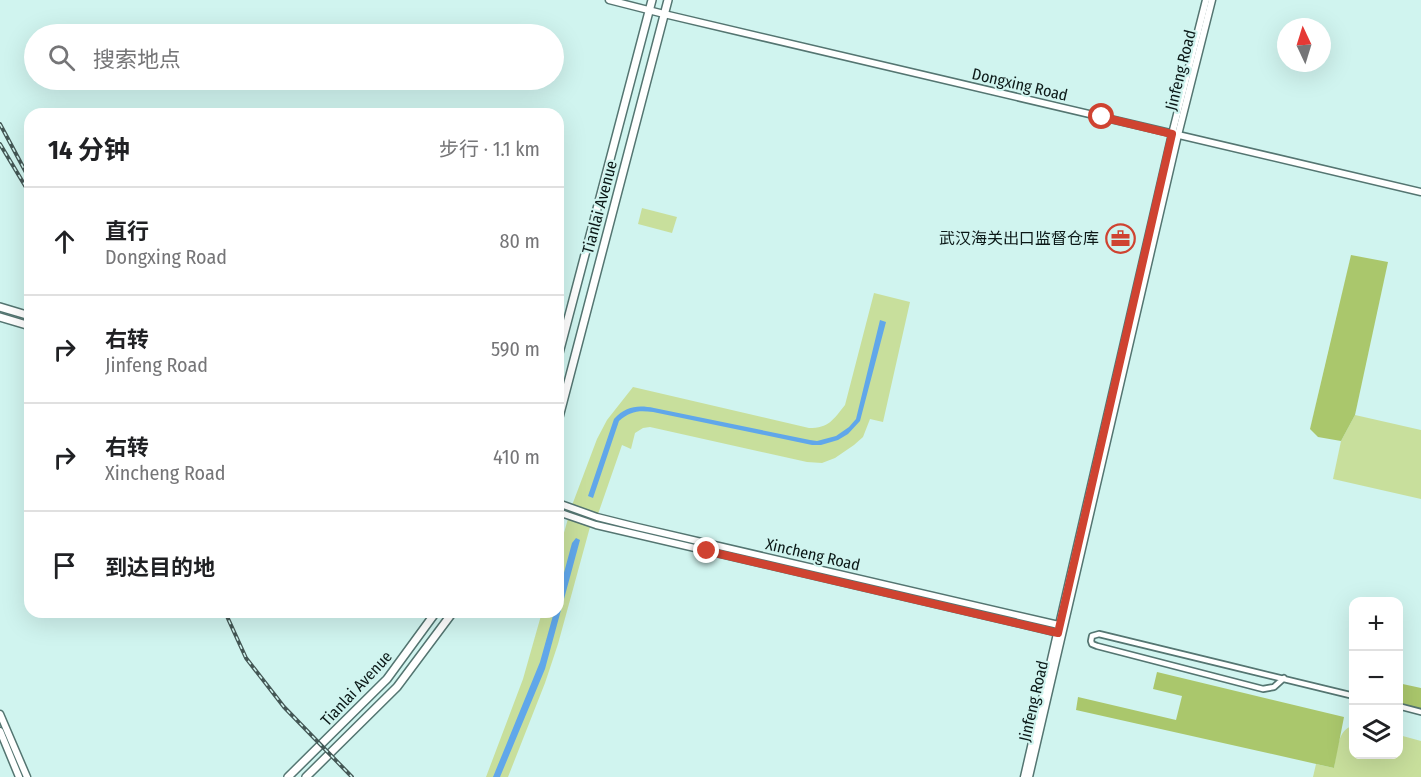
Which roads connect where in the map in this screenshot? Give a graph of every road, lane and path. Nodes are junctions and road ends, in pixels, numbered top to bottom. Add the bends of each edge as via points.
1 (609, 0) edge
2 (652, 0) edge
3 (668, 0) edge
4 (1206, 0) edge
5 (1212, 0) edge
6 (649, 9) junction
7 (664, 14) junction
8 (1175, 135) junction
9 (1421, 192) edge
10 (0, 307) edge
11 (24, 314) edge
12 (0, 317) edge
13 (24, 324) edge
14 (564, 334) edge
15 (564, 398) edge
16 (564, 505) edge
17 (564, 514) edge
18 (432, 618) edge
19 (449, 618) edge
20 (1060, 630) junction
21 (1284, 678) junction
22 (1349, 695) edge
23 (1403, 707) edge
24 (1421, 712) edge
25 (0, 714) edge
26 (0, 731) edge
27 (19, 777) edge
28 (27, 777) edge
29 (288, 777) edge
30 (306, 777) edge
31 (1024, 777) edge
32 (1029, 777) edge

1 - 6 street, Dongxing Road
2 - 6 main road, Tianlai Avenue
3 - 7 main road, Tianlai Avenue
4 - 8 street, Jinfeng Road
5 - 8 street, Jinfeng Road
6 - 7 street, Dongxing Road
6 - 14 main road, Tianlai Avenue
7 - 8 street, Dongxing Road
7 - 15 main road, Tianlai Avenue
8 - 9 street, Dongxing Road
8 - 20 street, Jinfeng Road
10 - 11 main road
12 - 13 main road
16 - 20 street, Xincheng Road via 597,517
17 - 20 street, Xincheng Road via 596,525
18 - 29 main road, Tianlai Avenue via 387,679
19 - 30 main road, Tianlai Avenue via 397,687
20 - 31 street, Jinfeng Road
20 - 32 street, Jinfeng Road
21 - 21 street via 1099,634 1092,636 1096,646 1263,689 1274,687
21 - 22 street
23 - 24 street
25 - 28 street
26 - 27 street

